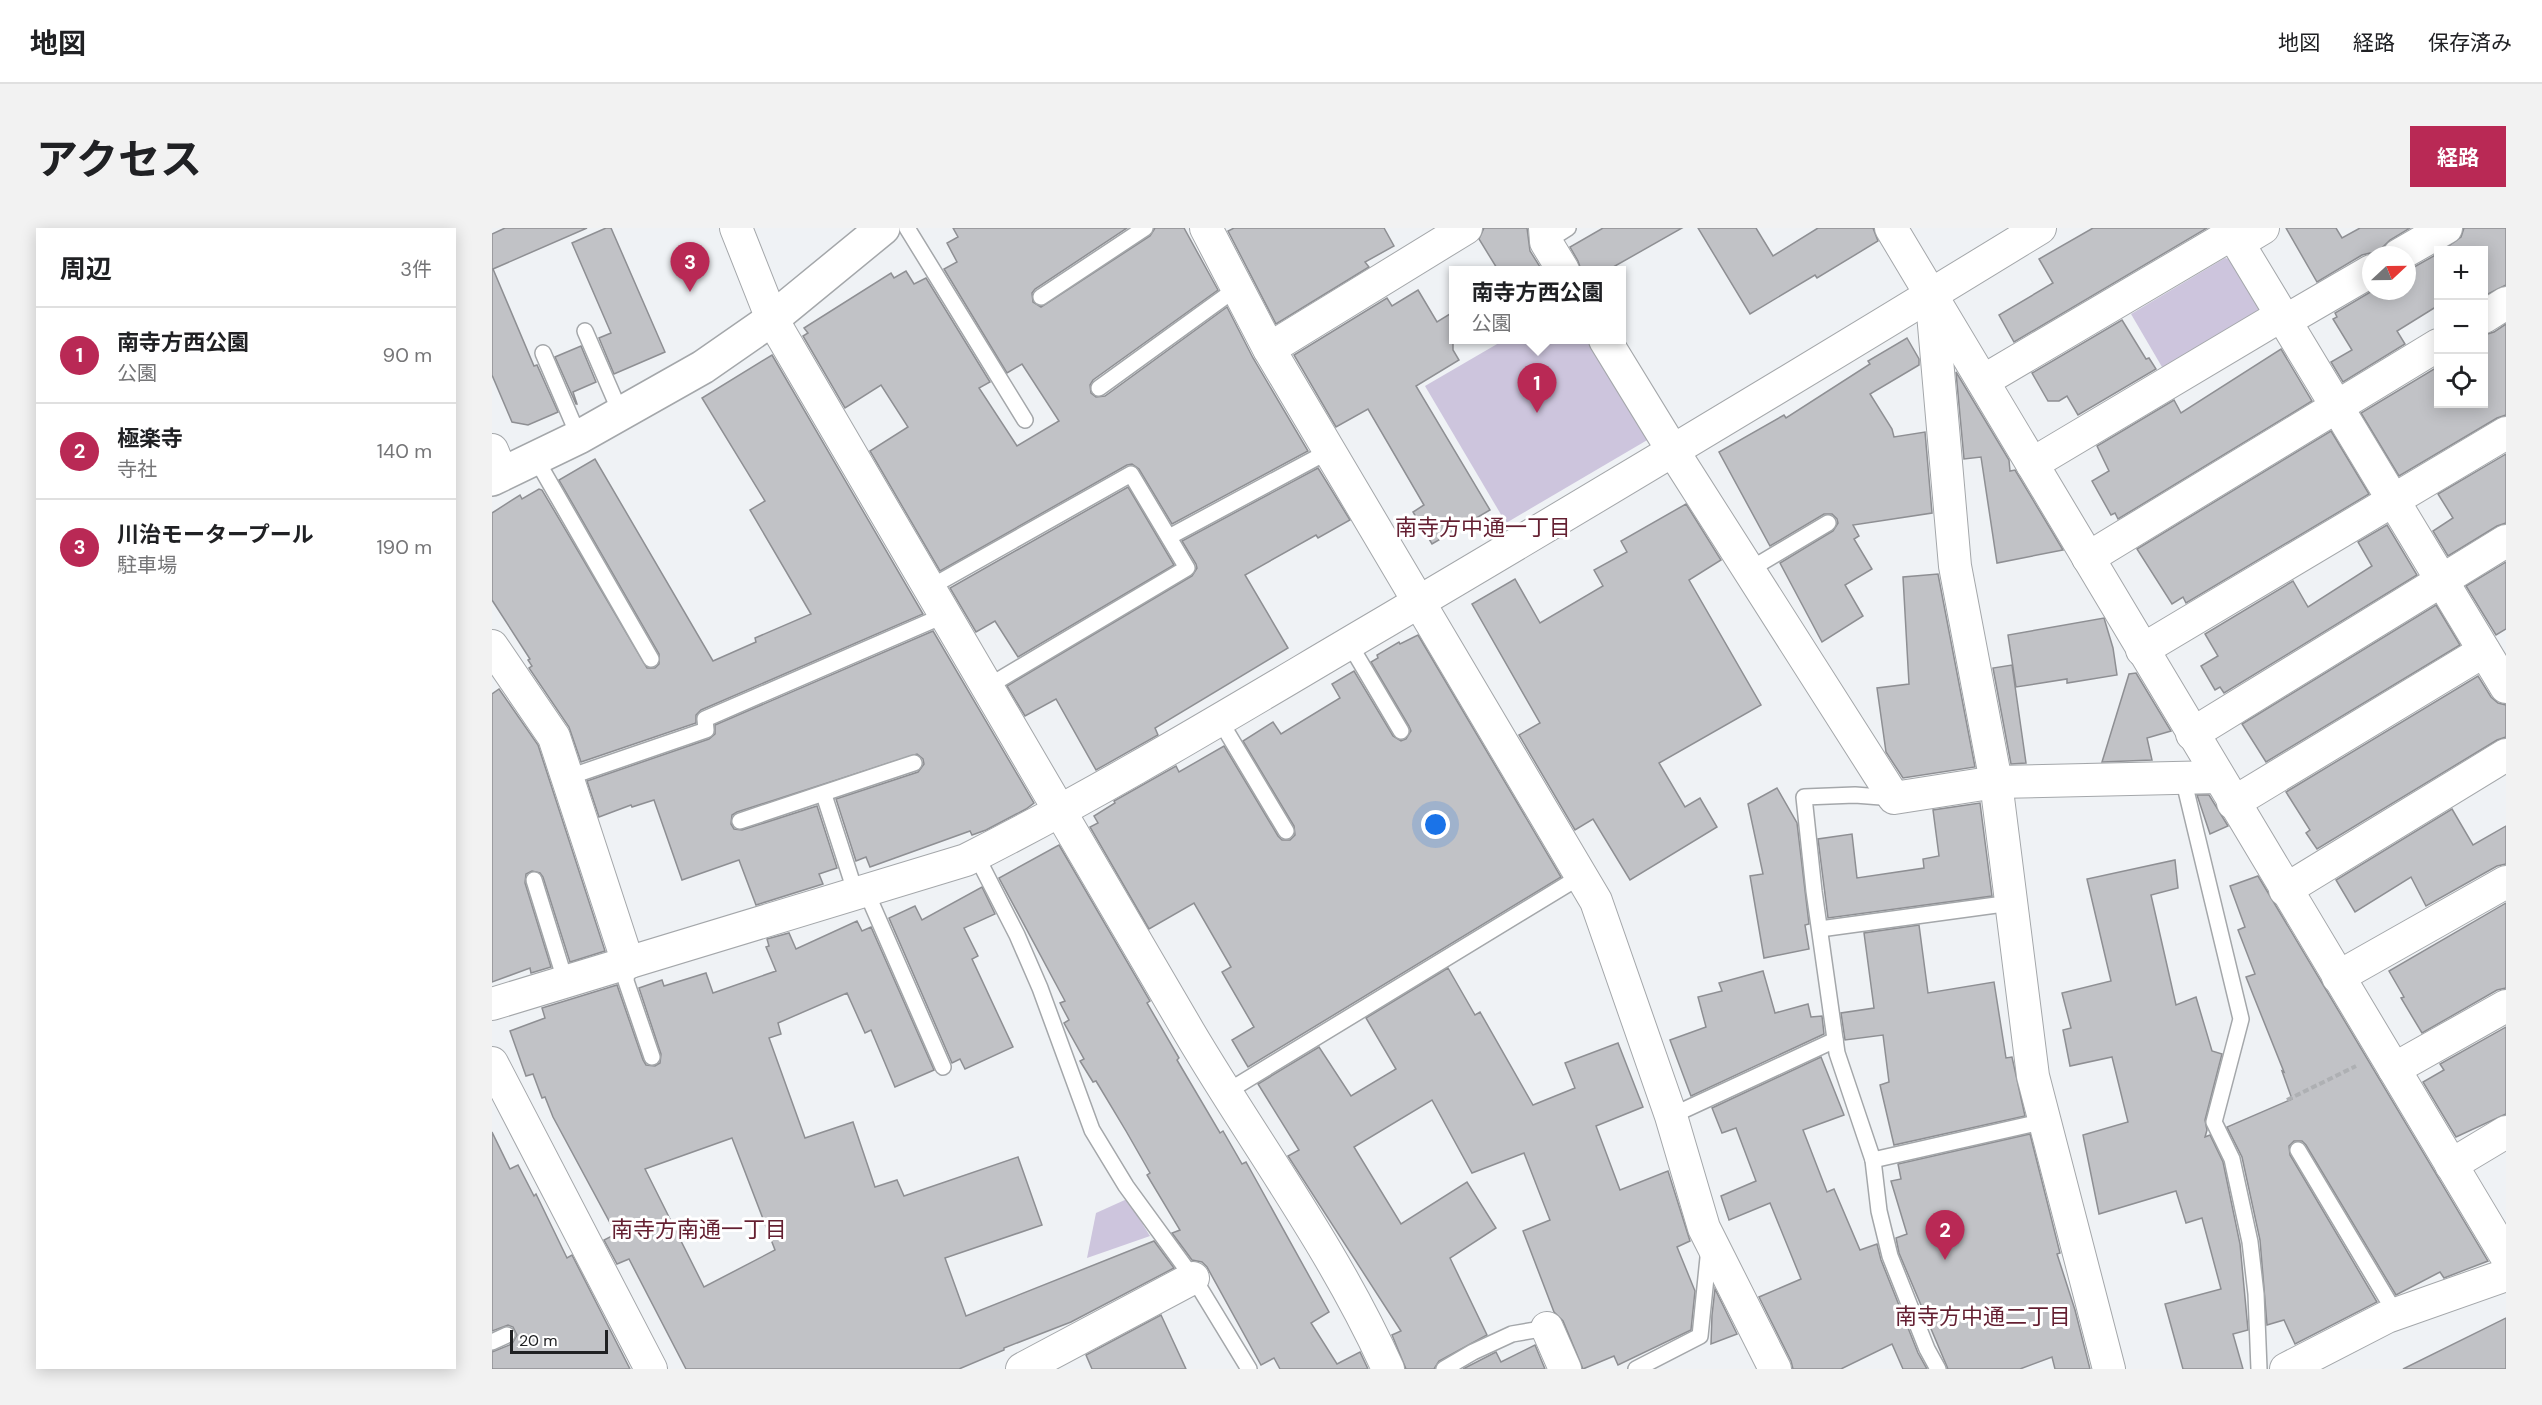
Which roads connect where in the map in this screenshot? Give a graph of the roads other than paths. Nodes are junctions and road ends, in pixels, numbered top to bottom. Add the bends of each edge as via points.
1 (736, 228) edge
2 (883, 228) edge
3 (908, 228) edge
4 (1146, 228) edge
5 (1206, 228) edge
6 (1466, 228) edge
7 (1891, 228) edge
8 (2446, 228) edge
9 (1553, 232) edge
10 (2026, 232) edge
11 (2241, 233) edge
12 (2415, 246) edge
13 (1562, 266) edge
14 (2362, 276) edge
15 (1237, 288) junction
16 (1932, 295) junction
17 (1041, 297) dead end
18 (2506, 303) edge
19 (2488, 314) edge
20 (2283, 318) junction
21 (772, 319) junction
22 (585, 331) dead end
23 (1608, 344) edge
24 (2434, 348) edge
25 (1269, 349) junction
26 (543, 353) dead end
27 (1983, 381) junction
28 (1099, 388) dead end
29 (2337, 407) junction
30 (621, 414) junction
31 (1025, 420) dead end
32 (2506, 433) edge
33 (579, 437) junction
34 (1329, 451) junction
35 (1672, 451) junction
36 (536, 459) junction
37 (2032, 464) junction
38 (495, 468) edge
39 (2394, 500) junction
40 (1828, 523) dead end
41 (1168, 537) junction
42 (2506, 541) edge
43 (2088, 558) junction
44 (1749, 570) junction
45 (2442, 581) junction
46 (928, 588) junction
47 (1419, 602) junction
48 (945, 615) junction
49 (1348, 643) junction
50 (492, 646) edge
51 (2142, 650) junction
52 (2484, 651) junction
53 (651, 659) dead end
54 (987, 687) junction
55 (2506, 687) edge
56 (1219, 719) junction
57 (1401, 731) dead end
58 (2192, 734) junction
59 (2506, 755) edge
60 (914, 763) dead end
61 (568, 777) junction
62 (2183, 778) junction
63 (1996, 782) junction
64 (2225, 790) junction
65 (824, 795) junction
66 (1894, 798) junction
67 (1060, 812) junction
68 (740, 821) dead end
69 (1286, 831) dead end
70 (976, 855) junction
71 (1581, 876) junction
72 (534, 880) dead end
73 (2506, 882) edge
74 (2285, 890) junction
75 (861, 892) junction
76 (2011, 903) junction
77 (1820, 929) junction
78 (628, 963) junction
79 (2338, 977) junction
80 (566, 983) junction
81 (492, 1004) edge
82 (2506, 1006) edge
83 (1835, 1040) junction
84 (652, 1057) dead end
85 (2388, 1060) junction
86 (492, 1063) edge
87 (943, 1067) dead end
88 (1225, 1093) junction
89 (1671, 1116) junction
90 (2044, 1121) junction
91 (2506, 1132) edge
92 (2298, 1150) dead end
93 (1874, 1160) junction
94 (2451, 1164) junction
95 (1710, 1239) junction
96 (2506, 1256) edge
97 (2506, 1275) edge
98 (1193, 1278) junction
99 (2396, 1314) junction
100 (1547, 1328) joint
101 (507, 1335) dead end
102 (492, 1342) edge
103 (651, 1369) edge
104 (1022, 1369) edge
105 (1249, 1369) edge
106 (1388, 1369) edge
107 (1444, 1369) edge
108 (1565, 1369) edge
109 (1636, 1369) edge
110 (1775, 1369) edge
111 (1938, 1369) edge
112 (2109, 1369) edge
113 (2259, 1369) edge
114 (2286, 1369) edge

1 - 21 street
2 - 21 street
3 - 31 lane
4 - 17 lane
5 - 15 street
6 - 25 street via 1434,242
7 - 16 street
8 - 12 street
9 - 13 street
10 - 16 street
11 - 20 street
11 - 27 street
14 - 20 street
15 - 25 street
15 - 28 lane
16 - 27 street
16 - 35 street
16 - 63 street via 1955,566
18 - 19 street
20 - 29 street
20 - 37 street
21 - 30 street via 703,367
21 - 46 street
22 - 30 lane
23 - 35 street
24 - 29 street
25 - 34 street
26 - 33 lane
27 - 37 street
29 - 39 street
29 - 43 street
30 - 33 street
32 - 39 street
33 - 36 street
34 - 41 lane
34 - 47 street
35 - 44 street
35 - 47 street
36 - 38 street
36 - 53 lane
37 - 43 street
39 - 45 street
39 - 51 street
40 - 44 lane
41 - 46 lane via 1131,474
41 - 54 lane via 1187,568
42 - 45 street
43 - 51 street
44 - 66 street
45 - 52 street
45 - 58 street
46 - 48 street
47 - 49 street
47 - 71 street
48 - 54 street
48 - 61 lane via 705,719 706,730
49 - 56 street
49 - 57 lane
50 - 61 street via 554,736
51 - 58 street
52 - 55 street
52 - 64 street
54 - 67 street
56 - 67 street
56 - 69 lane
58 - 64 street
59 - 74 street
60 - 65 lane
61 - 78 street
62 - 63 street
62 - 64 street
62 - 113 lane via 2241,1018 2214,1122 2232,1159 2250,1242
63 - 66 street
63 - 76 street
64 - 74 street
65 - 68 lane
65 - 75 lane
66 - 77 lane via 1804,797
67 - 70 street
67 - 88 street
70 - 75 street
70 - 98 lane via 1040,988 1092,1130 1126,1186
71 - 88 lane
71 - 89 street via 1596,901
72 - 80 lane
73 - 79 street
74 - 79 street
75 - 78 street
75 - 87 lane
76 - 77 lane
76 - 90 street via 2033,1076
77 - 83 lane
78 - 80 street
78 - 84 lane via 626,981
79 - 85 street
80 - 81 street
82 - 85 street
83 - 89 lane
83 - 93 lane
85 - 94 street
86 - 103 street
88 - 106 street via 1326,1248
89 - 95 street
90 - 93 lane
90 - 112 street
91 - 94 street
92 - 99 lane
93 - 111 lane via 1879,1211 1890,1256
94 - 96 street
95 - 109 lane via 1700,1336
95 - 110 street
97 - 99 street
98 - 104 street
98 - 105 lane
99 - 114 street
100 - 107 lane via 1512,1334
100 - 108 street
101 - 102 lane

